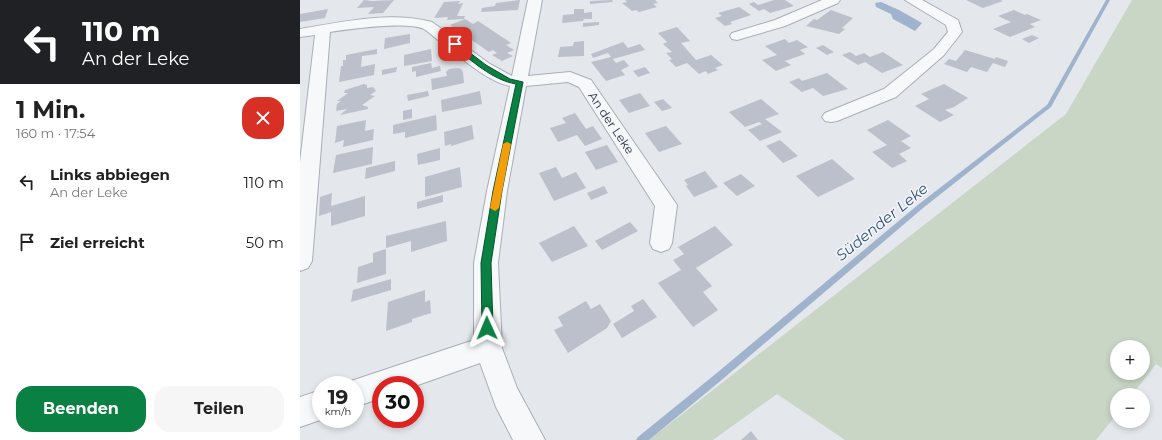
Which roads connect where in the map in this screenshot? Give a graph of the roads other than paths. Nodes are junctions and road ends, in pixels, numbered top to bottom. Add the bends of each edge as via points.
1 (535, 0) edge
2 (833, 0) edge
3 (912, 0) edge
4 (323, 30) junction
5 (300, 33) edge
6 (737, 36) dead end
7 (520, 82) junction
8 (831, 117) dead end
9 (661, 243) dead end
10 (300, 261) edge
11 (488, 348) junction
12 (364, 390) edge
13 (312, 408) edge
14 (300, 412) edge
15 (530, 440) edge

1 - 7 street
2 - 6 street via 780,23
3 - 8 street via 952,23 955,32 939,52 890,93
4 - 5 street, An der Leke
4 - 7 street, An der Leke via 362,23 400,22 427,25 484,66 508,80
4 - 10 street
7 - 9 street, An der Leke via 570,77 585,84 666,204
7 - 11 street via 497,191 486,263
11 - 12 street
11 - 15 street via 506,397
13 - 14 street

